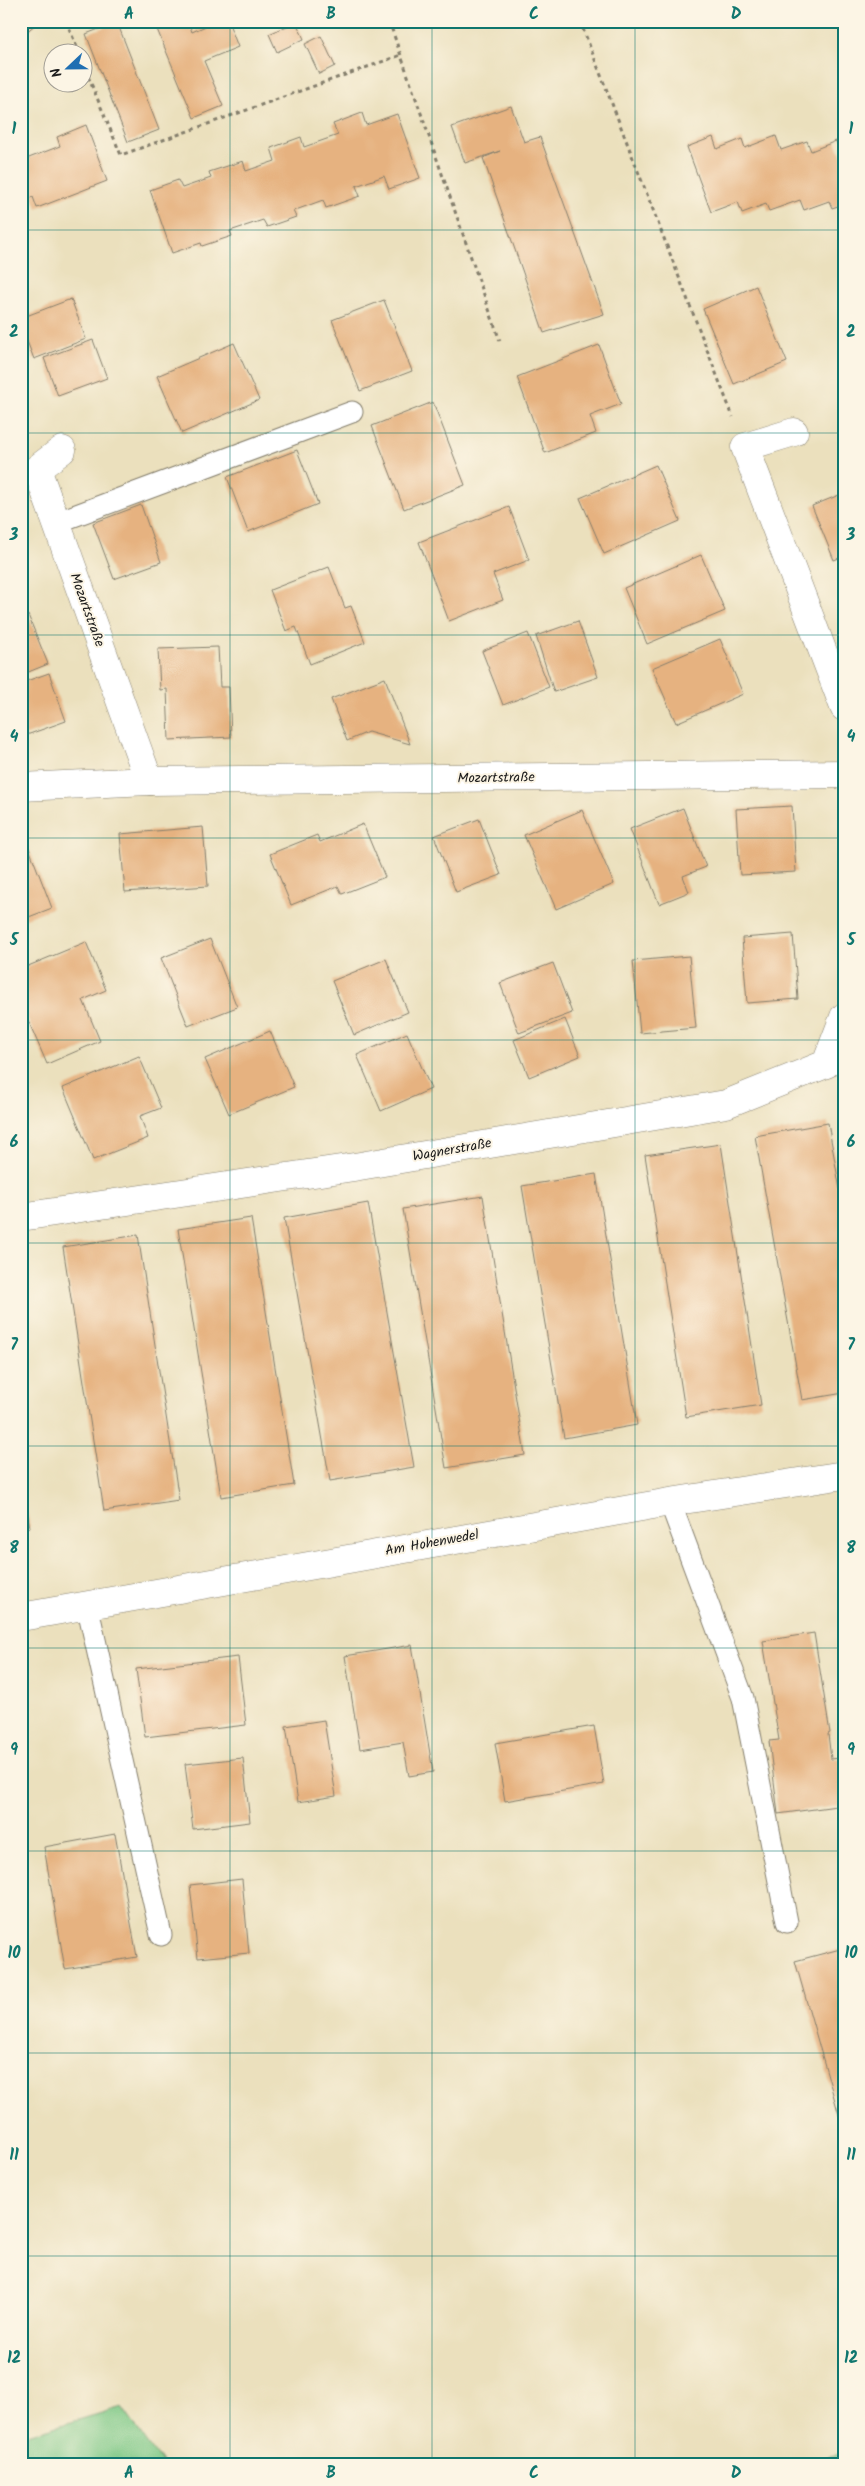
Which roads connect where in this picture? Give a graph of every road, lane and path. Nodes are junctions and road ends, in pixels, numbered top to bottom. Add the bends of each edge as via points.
1 (66, 21) edge
2 (389, 21) edge
3 (580, 21) edge
4 (75, 42) edge
5 (401, 55) junction
6 (92, 86) edge
7 (500, 341) dead end
8 (352, 412) dead end
9 (794, 432) dead end
10 (745, 447) junction
11 (62, 450) dead end
12 (56, 523) junction
13 (844, 707) edge
14 (844, 774) edge
15 (149, 781) junction
16 (21, 787) edge
17 (844, 1017) edge
18 (21, 1217) edge
19 (844, 1475) edge
20 (670, 1502) junction
21 (87, 1604) junction
22 (21, 1617) edge
23 (787, 1922) dead end
24 (162, 1935) dead end

1 - 4 path
2 - 5 path
3 - 10 path
5 - 6 path via 121,155
5 - 7 path
8 - 12 lane
9 - 10 street
10 - 13 street
11 - 12 street, Mozartstraße via 37,469
12 - 15 street, Mozartstraße
14 - 15 street, Mozartstraße
15 - 16 street, Mozartstraße
17 - 18 street, Wagnerstraße via 826,1064 726,1104 354,1167
19 - 20 street, Am Hohenwedel
20 - 21 street, Am Hohenwedel
20 - 23 lane via 743,1698
21 - 22 street, Am Hohenwedel
21 - 24 lane

